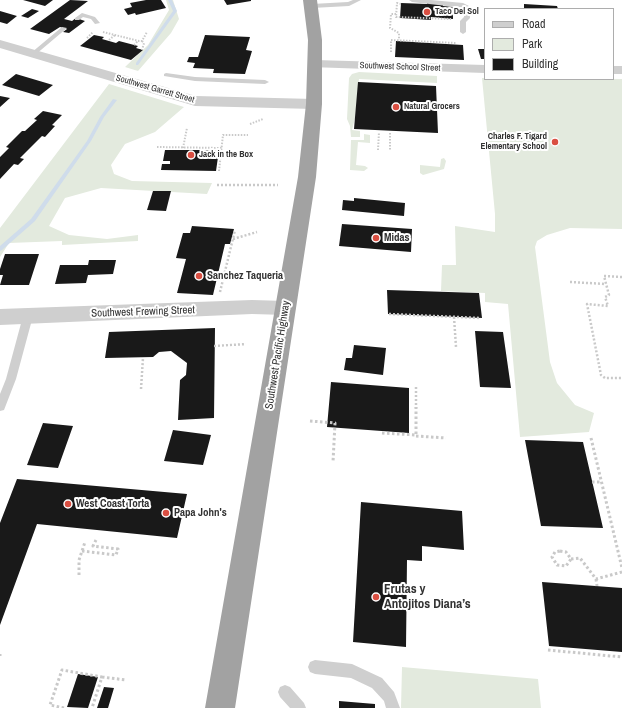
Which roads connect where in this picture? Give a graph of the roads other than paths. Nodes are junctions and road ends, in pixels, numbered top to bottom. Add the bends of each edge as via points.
1 (358, 0) edge
2 (412, 0) edge
3 (452, 0) edge
4 (463, 0) edge
5 (311, 3) edge
6 (467, 8) junction
7 (77, 19) dead end
8 (96, 23) dead end
9 (64, 28) dead end
10 (463, 32) dead end
11 (0, 44) edge
12 (33, 54) junction
13 (315, 64) junction
14 (484, 69) edge
15 (166, 75) dead end
16 (265, 82) dead end
17 (314, 104) junction
18 (286, 308) junction
19 (28, 316) junction
20 (0, 317) edge
21 (0, 407) edge
22 (315, 667) dead end
23 (285, 692) dead end
24 (220, 708) edge
25 (299, 708) edge
26 (393, 708) edge

1 - 5 lane via 349,4
2 - 6 lane via 463,5
3 - 4 lane
4 - 6 lane
5 - 13 highway, Southwest Pacific Highway
6 - 10 lane
7 - 8 lane via 87,16 93,18
9 - 12 lane
11 - 12 street, Southwest Garrett Street
12 - 17 street, Southwest Garrett Street via 195,101
13 - 14 street, Southwest School Street
13 - 17 highway, Southwest Pacific Highway
15 - 16 lane
17 - 18 highway, Southwest Pacific Highway via 307,177
18 - 19 street, Southwest Frewing Street via 252,307
18 - 24 highway, Southwest Pacific Highway
19 - 20 street, Southwest Frewing Street
19 - 21 lane via 11,379
22 - 26 lane via 352,671 371,680 389,697
23 - 25 lane

